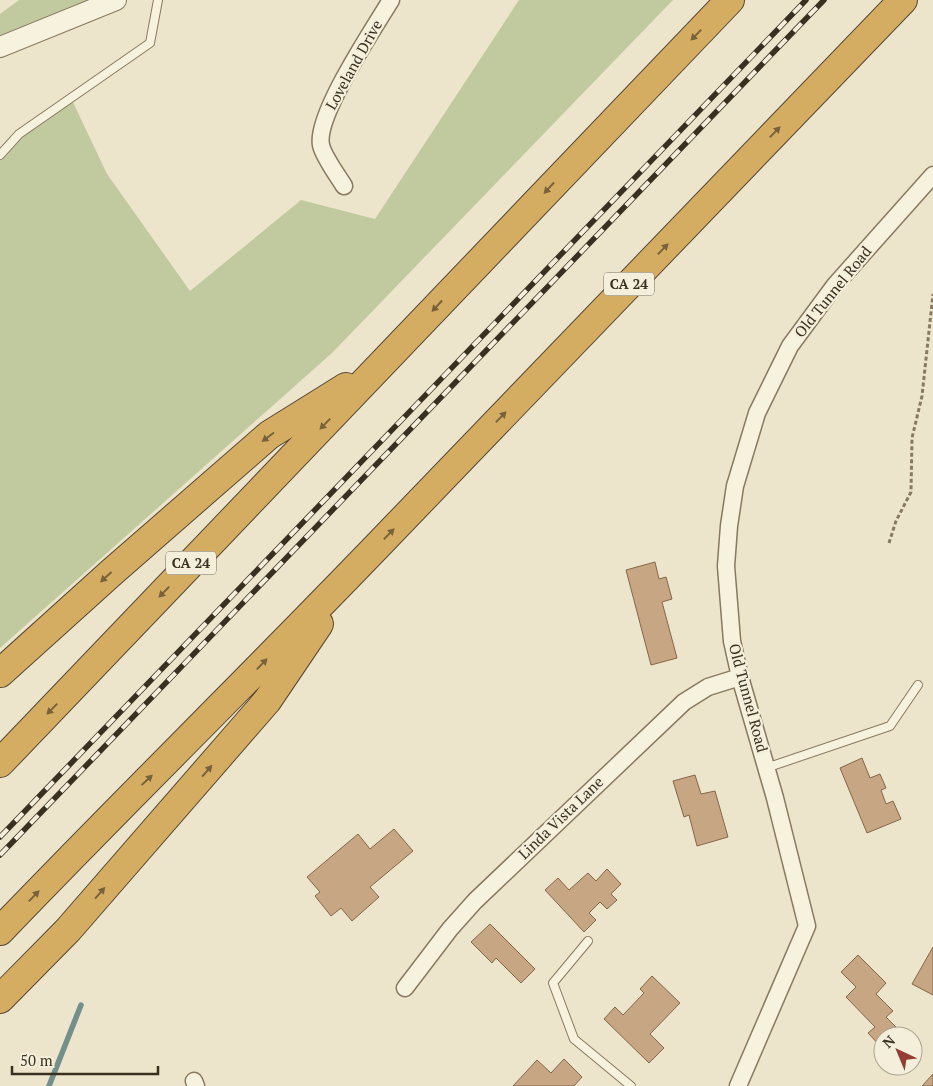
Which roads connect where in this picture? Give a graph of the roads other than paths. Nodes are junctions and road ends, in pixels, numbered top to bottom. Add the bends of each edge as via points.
1 (116, 0) edge
2 (158, 0) edge
3 (391, 0) edge
4 (730, 0) edge
5 (903, 0) edge
6 (0, 48) edge
7 (0, 155) edge
8 (933, 175) edge
9 (344, 186) dead end
10 (383, 364) junction
11 (355, 569) junction
12 (0, 674) edge
13 (740, 677) junction
14 (918, 685) dead end
15 (0, 763) edge
16 (766, 768) junction
17 (68, 930) junction
18 (0, 931) edge
19 (588, 941) dead end
20 (406, 988) dead end
21 (0, 999) edge
22 (0, 1019) edge
23 (631, 1086) edge
24 (738, 1086) edge

1 - 6 street
2 - 7 lane via 150,43 20,134
3 - 9 street, Loveland Drive via 334,96 326,118 321,145
4 -> 10 highway, CA 24
11 -> 5 highway, CA 24
8 - 13 street, Old Tunnel Road via 812,313 790,346 757,413 735,486 726,566 728,604
10 -> 12 highway via 269,435 105,577
10 -> 15 highway, CA 24
17 -> 11 highway via 267,702
18 -> 11 highway, CA 24
13 - 16 street, Old Tunnel Road
13 - 20 street, Linda Vista Lane via 708,687 684,702 475,900
14 - 16 lane via 890,726
16 - 24 street, Old Tunnel Road via 807,926
17 - 21 highway
17 - 22 highway
19 - 23 lane via 553,983 574,1039

